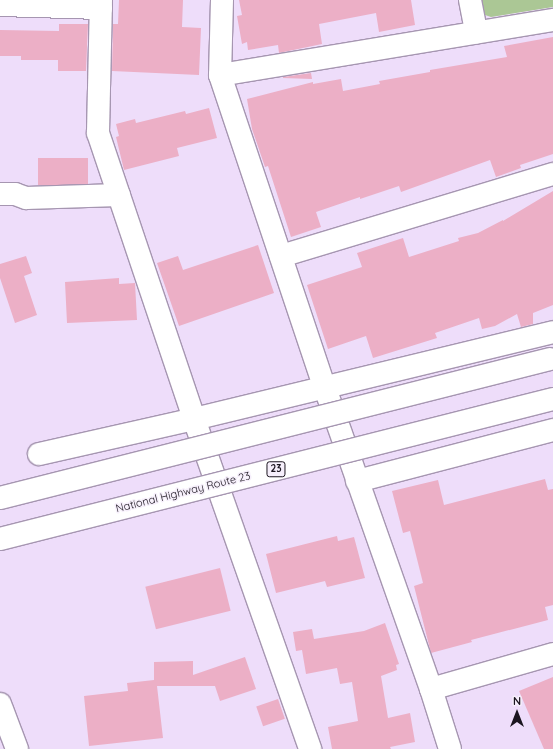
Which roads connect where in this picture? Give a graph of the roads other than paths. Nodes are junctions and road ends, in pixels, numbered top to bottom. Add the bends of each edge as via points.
1 (222, 0) edge
2 (470, 0) edge
3 (101, 4) edge
4 (0, 5) edge
5 (553, 20) edge
6 (476, 32) junction
7 (220, 75) junction
8 (553, 174) edge
9 (0, 194) edge
10 (119, 195) junction
11 (281, 256) junction
12 (553, 332) edge
13 (550, 359) dead end
14 (325, 388) junction
15 (553, 398) edge
16 (194, 419) junction
17 (553, 430) edge
18 (39, 454) dead end
19 (357, 481) junction
20 (0, 498) edge
21 (0, 539) edge
22 (553, 654) edge
23 (431, 689) junction
24 (0, 704) edge
25 (16, 749) edge
26 (310, 749) edge
27 (450, 749) edge

1 - 7 main road
2 - 6 main road
3 - 4 main road
3 - 10 main road via 98,133
5 - 6 main road
6 - 7 main road
7 - 11 main road
8 - 11 main road
9 - 10 main road via 15,194 26,198
10 - 16 main road
11 - 14 main road
12 - 14 main road
13 - 20 main road, bridge
14 - 16 main road
14 - 19 main road
15 - 21 main road, National Highway Route 23 / 23, bridge
16 - 18 main road
16 - 26 main road
17 - 19 main road
19 - 23 main road
22 - 23 main road
23 - 27 main road
24 - 25 main road

